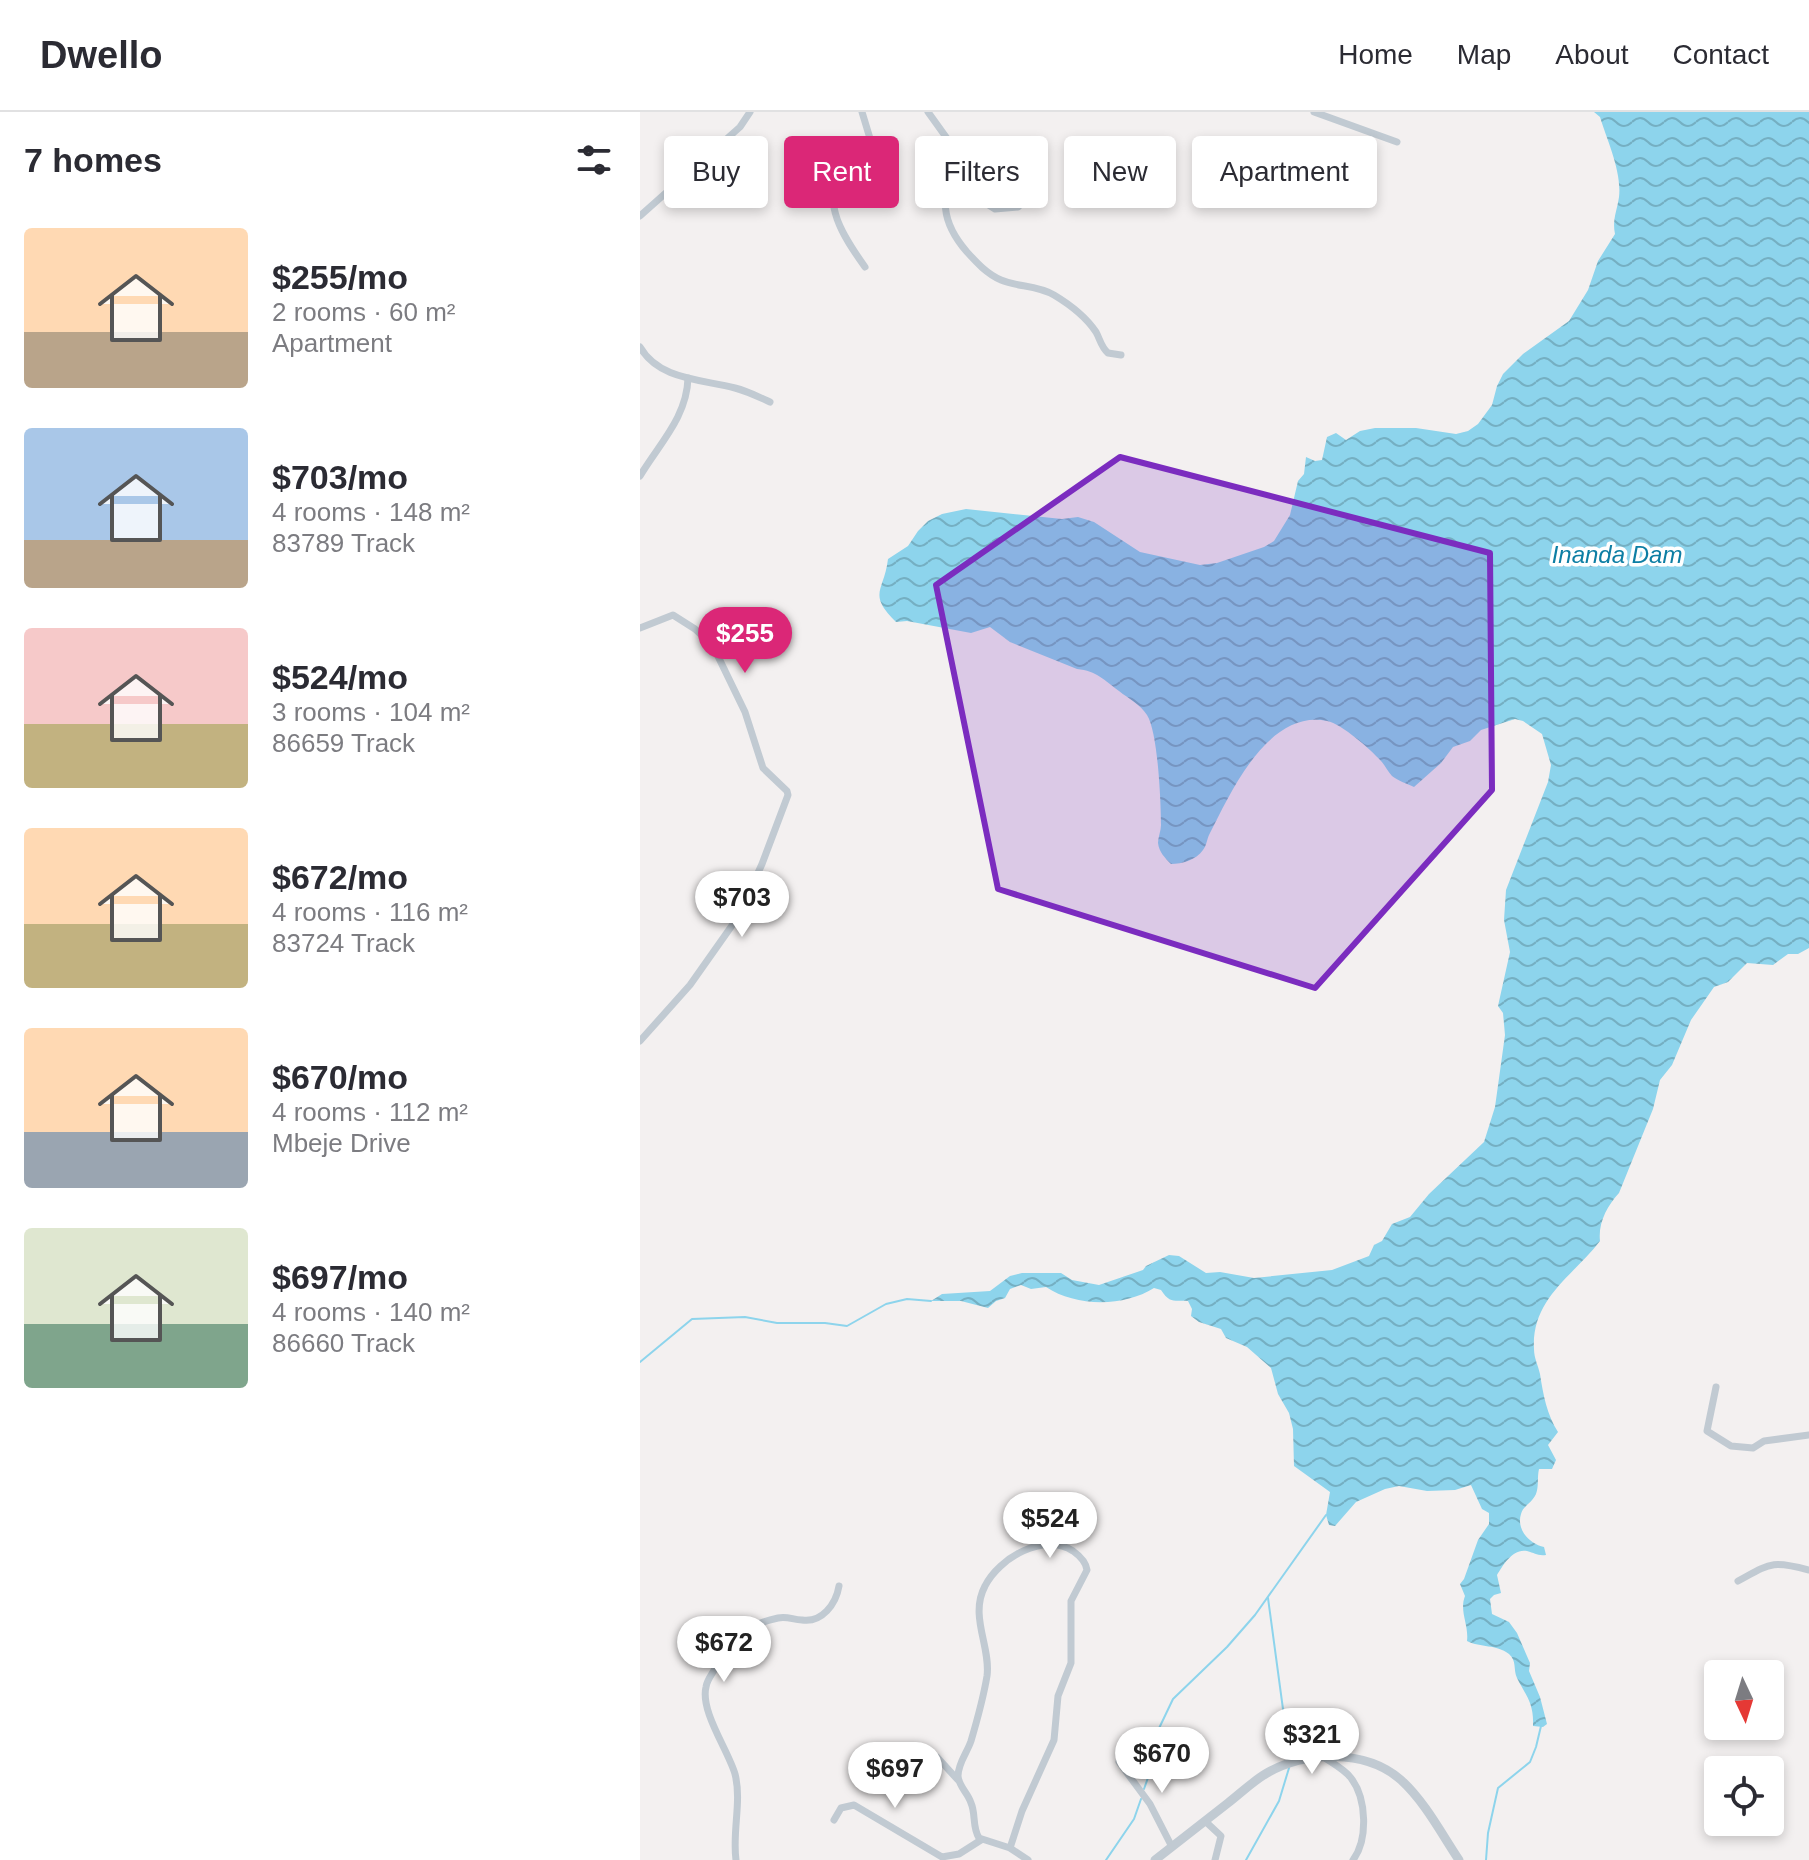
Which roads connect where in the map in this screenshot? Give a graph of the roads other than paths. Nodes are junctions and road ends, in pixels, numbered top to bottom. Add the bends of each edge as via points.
1 (750, 112) edge
2 (862, 112) edge
3 (928, 112) edge
4 (1314, 112) edge
5 (946, 136) edge
6 (1397, 142) dead end
7 (946, 208) edge
8 (640, 216) edge
9 (865, 267) dead end
10 (640, 347) edge
11 (1121, 355) dead end
12 (688, 378) junction
13 (770, 402) dead end
14 (640, 476) edge
15 (640, 628) edge
16 (640, 1041) edge
17 (1716, 1387) dead end
18 (1809, 1435) edge
19 (1809, 1570) edge
20 (1738, 1581) dead end
21 (839, 1586) dead end
22 (1325, 1758) junction
23 (881, 1759) dead end
24 (1119, 1762) dead end
25 (959, 1781) junction
26 (834, 1820) dead end
27 (1205, 1821) junction
28 (981, 1840) junction
29 (1172, 1847) junction
30 (1010, 1848) junction
31 (736, 1860) edge
32 (1028, 1860) edge
33 (1155, 1860) edge
34 (1215, 1860) edge
35 (1353, 1860) edge
36 (1459, 1860) edge

1 - 8 street via 740,127
2 - 9 street via 872,145 842,170 835,206 837,225
3 - 5 street
4 - 6 street
7 - 11 street via 948,225 983,268 1001,280 1052,294 1090,323 1108,353
10 - 12 street via 654,365
12 - 13 street
12 - 14 street via 677,422
15 - 16 street via 673,615 708,640 745,712 763,768 787,791 738,917 690,985
17 - 18 street via 1707,1431 1714,1438 1753,1448 1764,1441
19 - 20 street via 1777,1562
21 - 31 street via 831,1607 817,1618 779,1617 744,1631 727,1647 706,1684 706,1702 736,1778
22 - 27 street via 1265,1774
22 - 35 street via 1353,1781 1359,1799 1363,1840
22 - 36 street via 1359,1758 1399,1778
23 - 25 street via 903,1766 937,1757
24 - 29 street via 1150,1804
25 - 28 street
25 - 30 street via 987,1676 979,1620 983,1588 1026,1549 1054,1545 1071,1550 1087,1570 1069,1608 1071,1663 1058,1696 1054,1740
26 - 28 street via 841,1808 854,1805 942,1857 953,1857
27 - 29 street
27 - 34 street via 1221,1836
28 - 30 street
29 - 33 street
30 - 32 street

